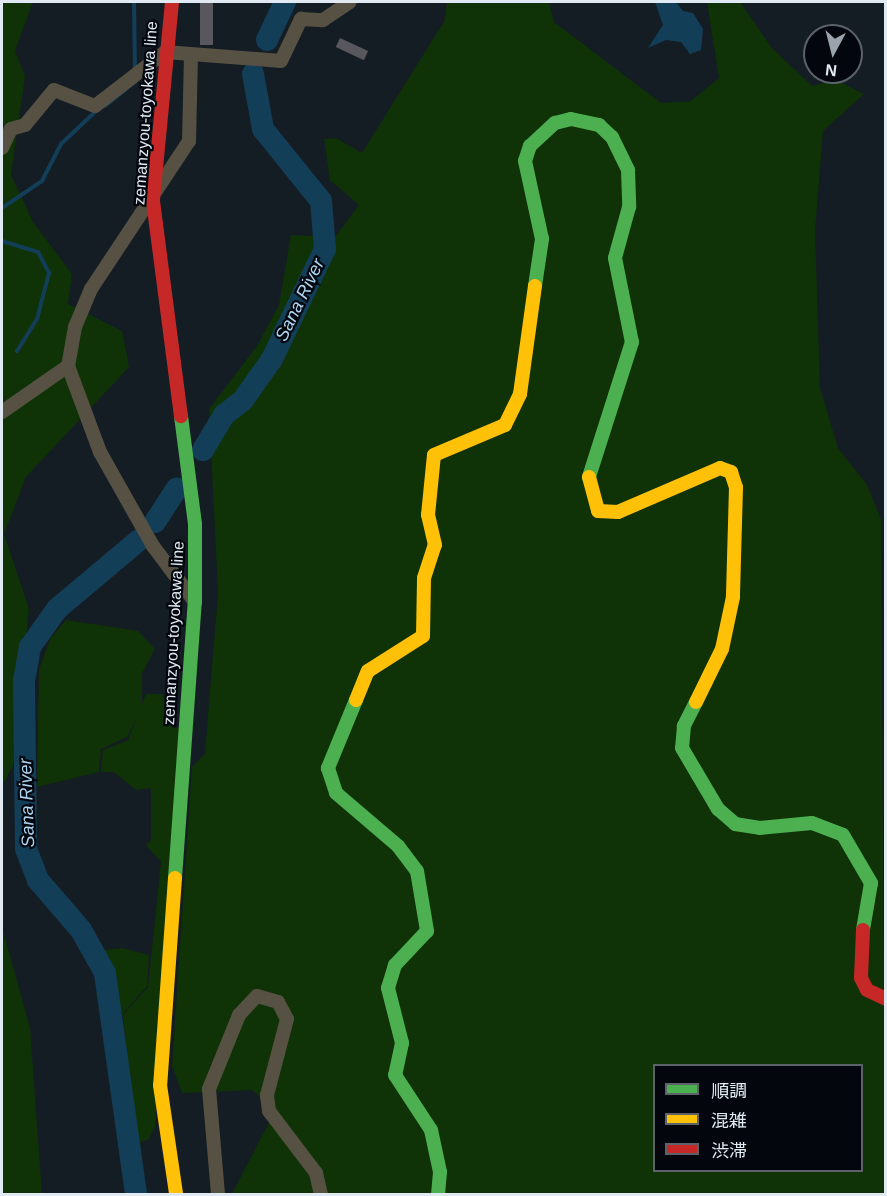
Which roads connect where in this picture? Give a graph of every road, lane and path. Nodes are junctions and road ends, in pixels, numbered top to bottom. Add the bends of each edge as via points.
1 (172, 2) edge
2 (350, 2) edge
3 (165, 52) junction
4 (191, 54) junction
5 (2, 148) edge
6 (153, 201) junction
7 (68, 366) junction
8 (2, 412) edge
9 (195, 602) junction
10 (885, 999) edge
11 (176, 1194) edge
12 (218, 1194) edge
13 (321, 1194) edge
14 (438, 1194) edge

1 - 3 street, zemanzyou-toyokawa line
2 - 4 street via 323,20 301,19 281,61
3 - 4 street
3 - 5 street via 95,106 54,90 26,125 10,129
3 - 6 street, zemanzyou-toyokawa line
4 - 6 street via 189,141
6 - 7 street via 91,289 75,327
6 - 9 street, zemanzyou-toyokawa line via 195,524
7 - 8 street
7 - 9 street via 100,452 153,546
9 - 11 street, zemanzyou-toyokawa line via 160,1085
10 - 14 street via 867,990 861,978 858,960 871,883 843,835 812,823 760,828 735,824 718,809 682,748 684,726 722,648 733,597 736,487 731,472 720,468 618,512 598,511 592,503 588,472 632,342 615,258 629,207 628,170 612,136 599,125 570,119 555,123 531,146 525,161 542,239 519,394 505,425 434,455 428,515 435,545 424,578 423,636 368,671 328,768 336,793 398,846 417,871 427,931 395,965 388,988 402,1043 395,1075 431,1130 440,1172
12 - 13 street via 209,1089 239,1015 258,996 278,1002 287,1019 267,1095 269,1110 316,1173

